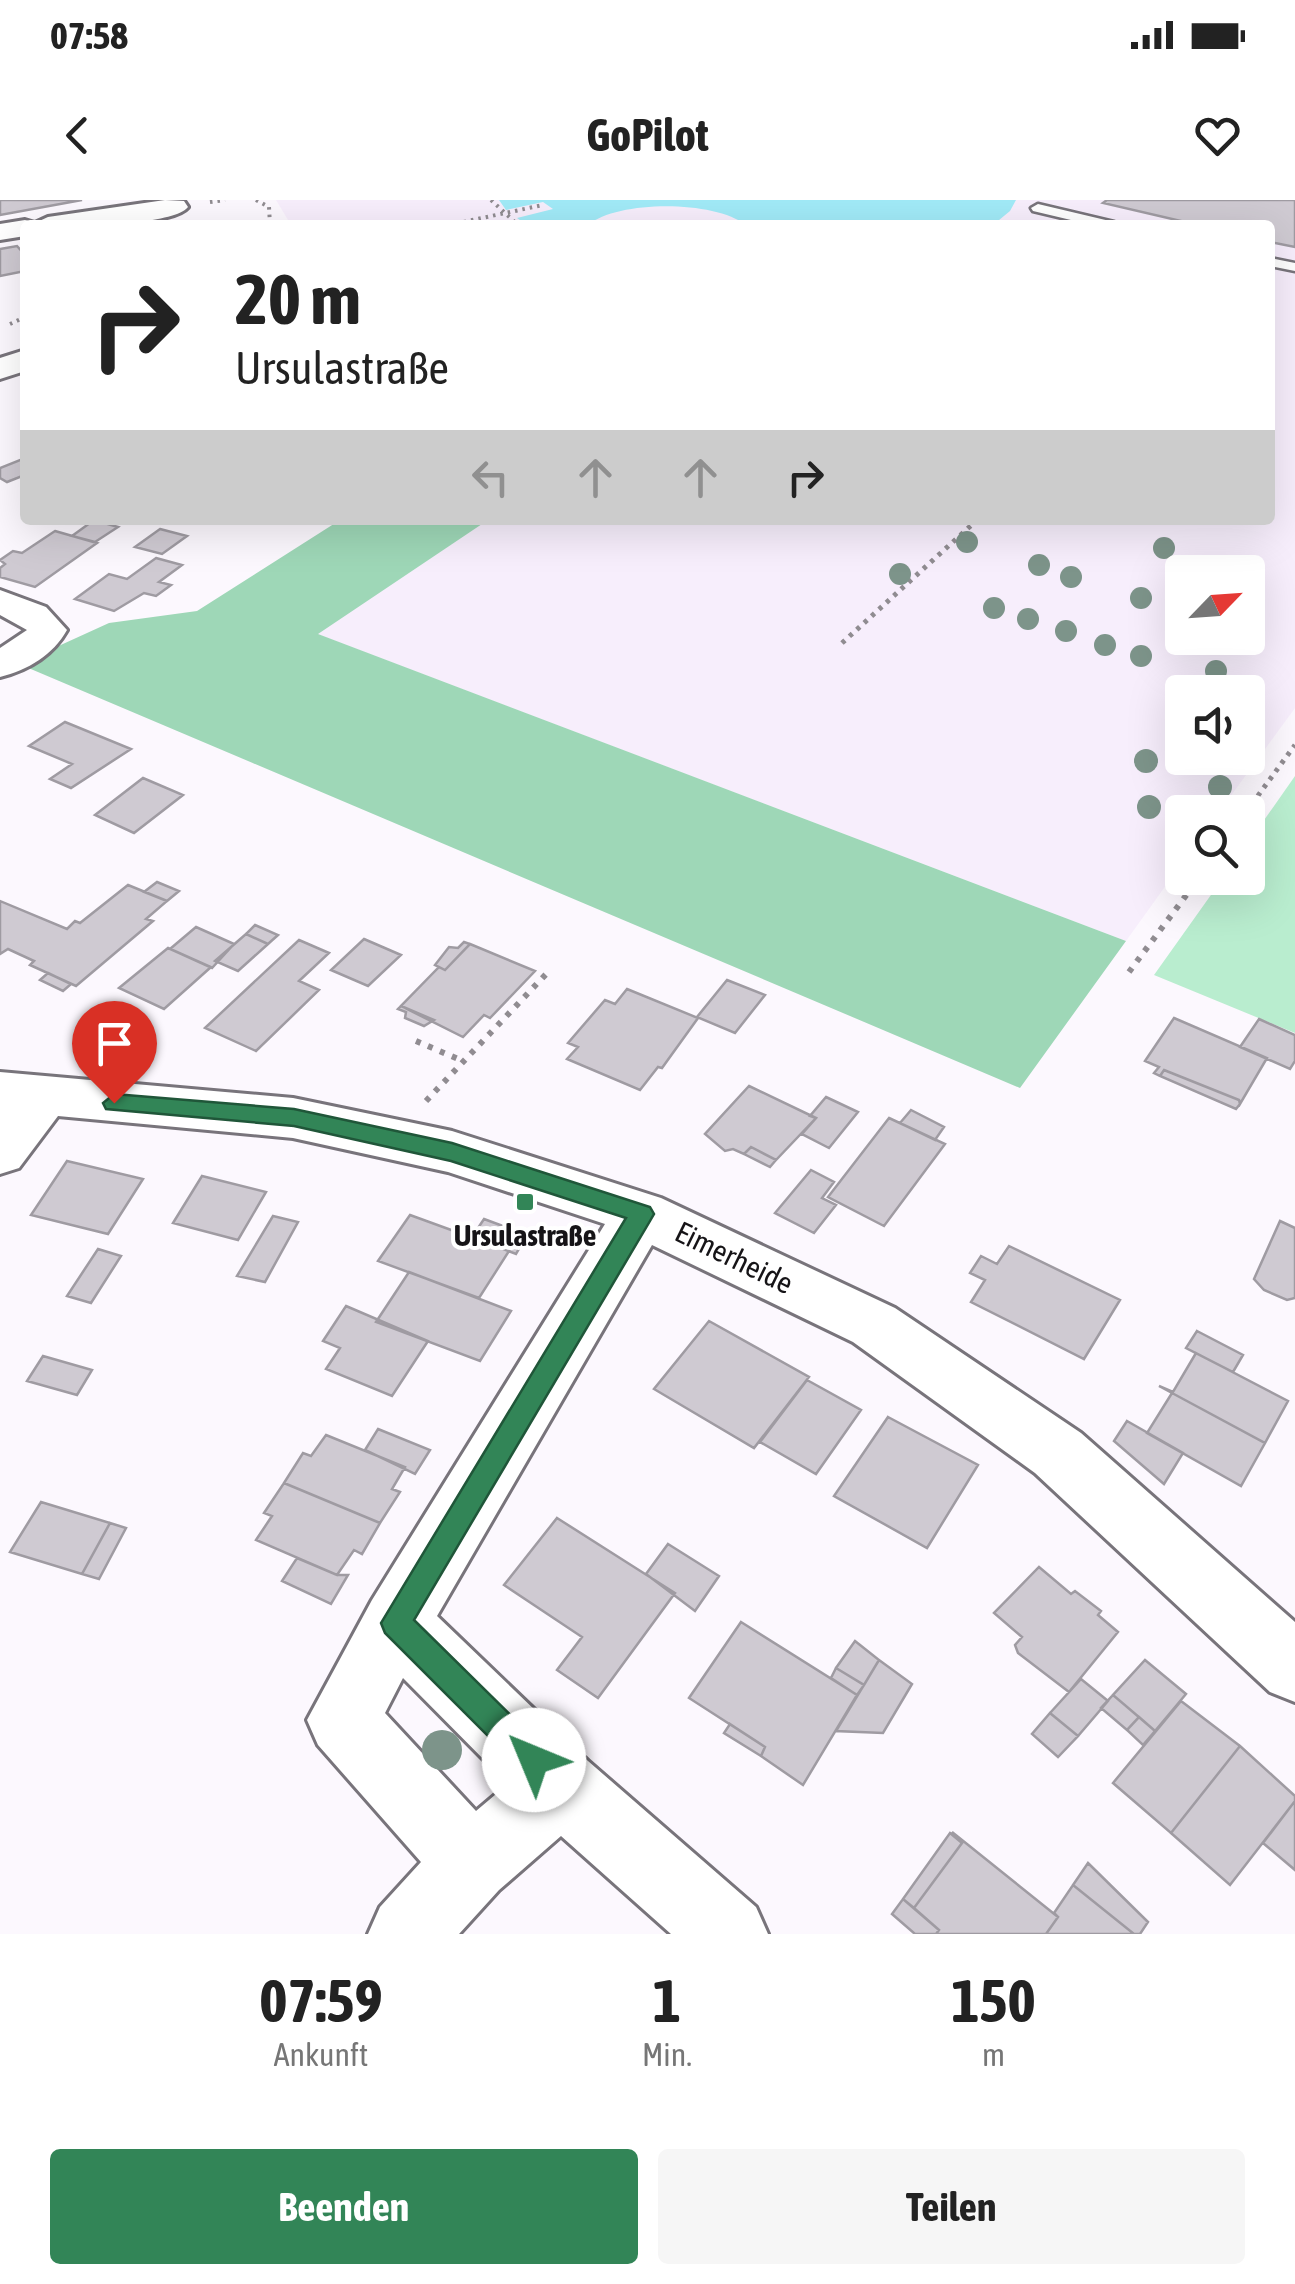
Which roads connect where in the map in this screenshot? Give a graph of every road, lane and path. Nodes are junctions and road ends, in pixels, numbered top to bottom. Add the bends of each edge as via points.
1 (167, 200) edge
2 (256, 200) edge
3 (491, 200) edge
4 (1039, 204) edge
5 (543, 206) dead end
6 (503, 214) junction
7 (83, 220) edge
8 (270, 220) edge
9 (474, 220) edge
10 (511, 220) edge
11 (1092, 220) edge
12 (20, 319) edge
13 (7, 325) dead end
14 (972, 525) edge
15 (0, 602) edge
16 (842, 643) dead end
17 (0, 666) edge
18 (1295, 745) edge
19 (1258, 795) edge
20 (1187, 895) edge
21 (549, 971) dead end
22 (1129, 972) dead end
23 (416, 1041) dead end
24 (463, 1060) junction
25 (21, 1094) edge
26 (400, 1140) junction
27 (0, 1153) edge
28 (641, 1214) junction
29 (396, 1623) junction
30 (1295, 1668) edge
31 (562, 1787) junction
32 (472, 1863) junction
33 (407, 1934) edge
34 (729, 1934) edge

1 - 7 street via 174,207
2 - 8 path via 269,207
3 - 6 path
4 - 11 lane
5 - 6 path
6 - 9 path
6 - 10 path
12 - 13 path
14 - 16 path
15 - 17 street via 28,611 47,630 29,651
18 - 19 path
20 - 22 path
21 - 24 path
23 - 24 path
24 - 26 path via 415,1112
25 - 26 street, Eimerheide via 294,1118
25 - 27 street
26 - 28 street, Eimerheide
28 - 29 street
28 - 30 street, Eimerheide via 889,1336 1058,1454
29 - 31 street
29 - 32 street via 344,1720
31 - 32 street
31 - 34 street
32 - 33 street

